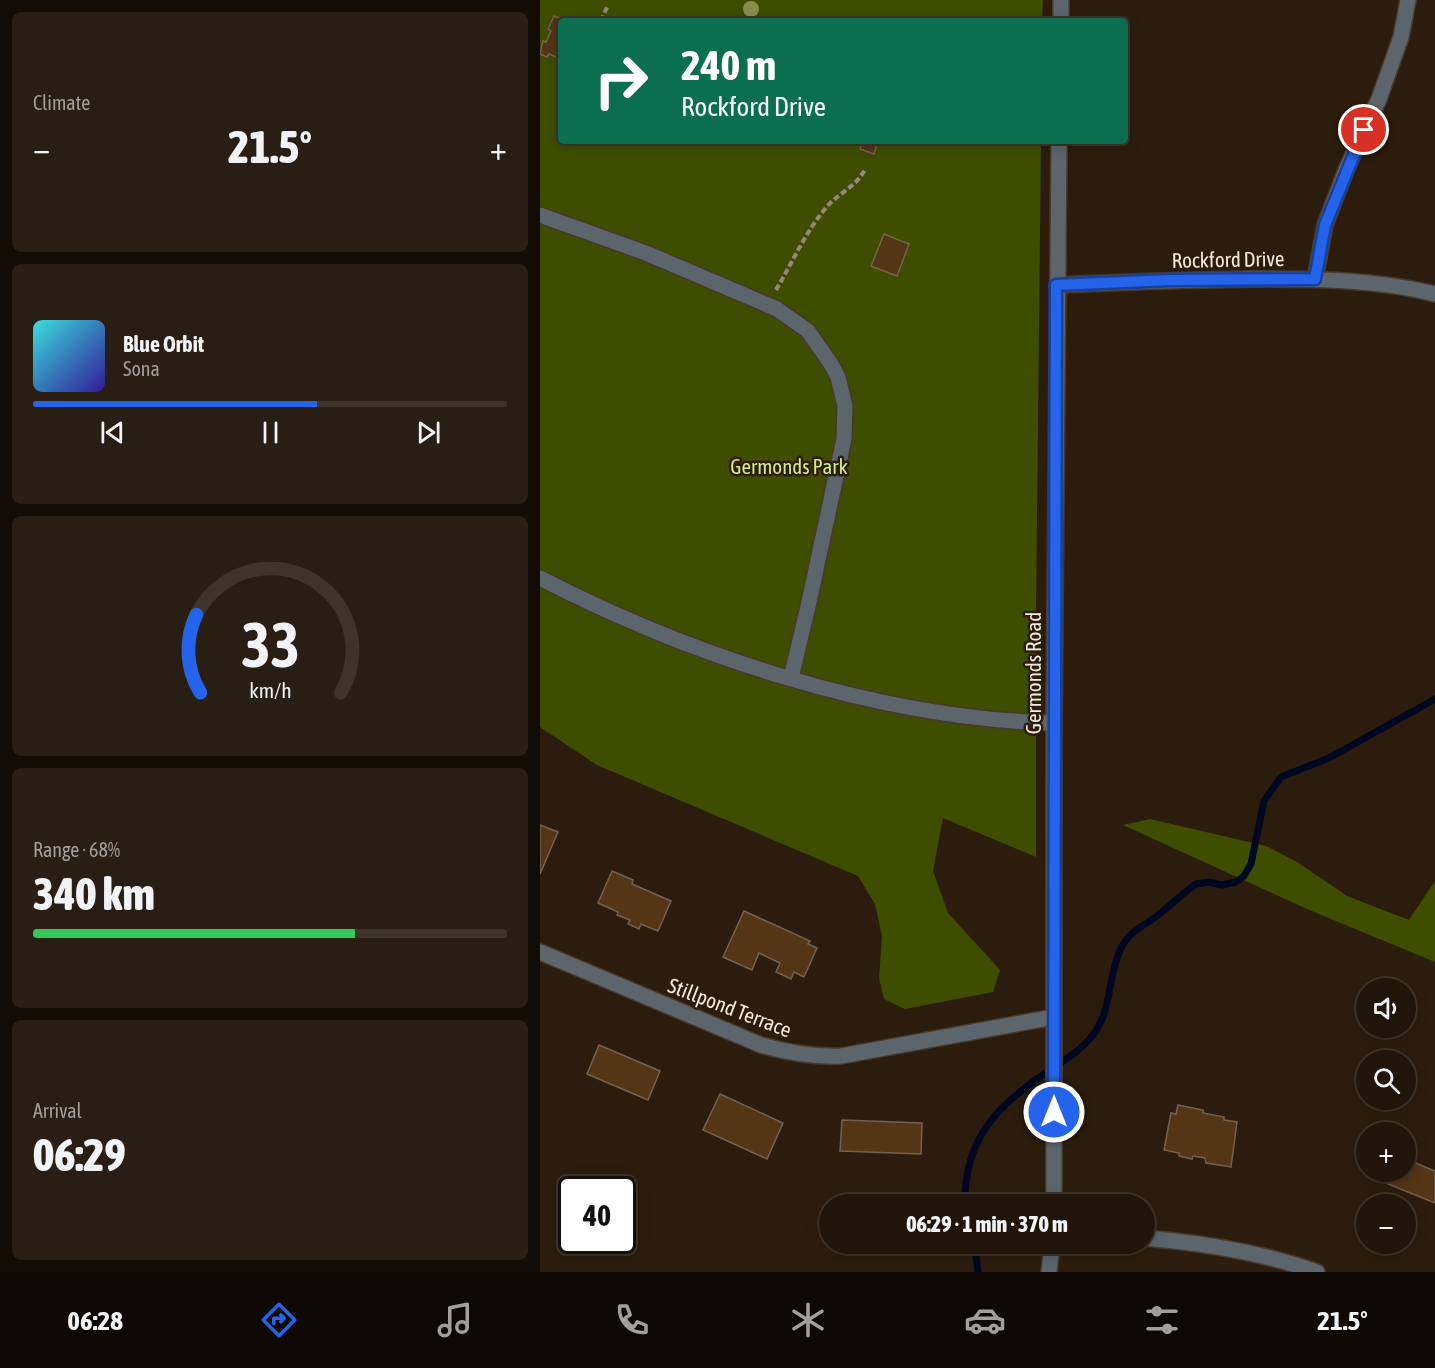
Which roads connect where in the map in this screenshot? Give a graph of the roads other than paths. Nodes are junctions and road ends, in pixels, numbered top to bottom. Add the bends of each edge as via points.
1 (1061, 0) edge
2 (1408, 0) edge
3 (1061, 18) edge
4 (1059, 144) edge
5 (540, 215) edge
6 (1315, 279) junction
7 (1056, 285) junction
8 (1435, 294) edge
9 (540, 578) edge
10 (791, 678) junction
11 (1054, 723) junction
12 (540, 952) edge
13 (1054, 1017) junction
14 (1054, 1194) edge
15 (1155, 1239) edge
16 (1051, 1254) edge
17 (1049, 1272) edge
18 (1317, 1272) edge

1 - 3 street
2 - 6 street via 1401,37 1383,87 1325,225
4 - 7 street, Germonds Road
5 - 10 street via 646,254 787,315 808,331 838,377 845,406 844,439
6 - 7 street, Rockford Drive
6 - 8 street, Rockford Drive via 1402,285
7 - 11 street, Germonds Road
9 - 10 street via 645,628
10 - 11 street via 952,714 997,721
11 - 13 street, Germonds Road
12 - 13 street, Stillpond Terrace via 741,1037 799,1055 841,1056
13 - 14 street, Germonds Road
15 - 18 street via 1232,1248
16 - 17 street

